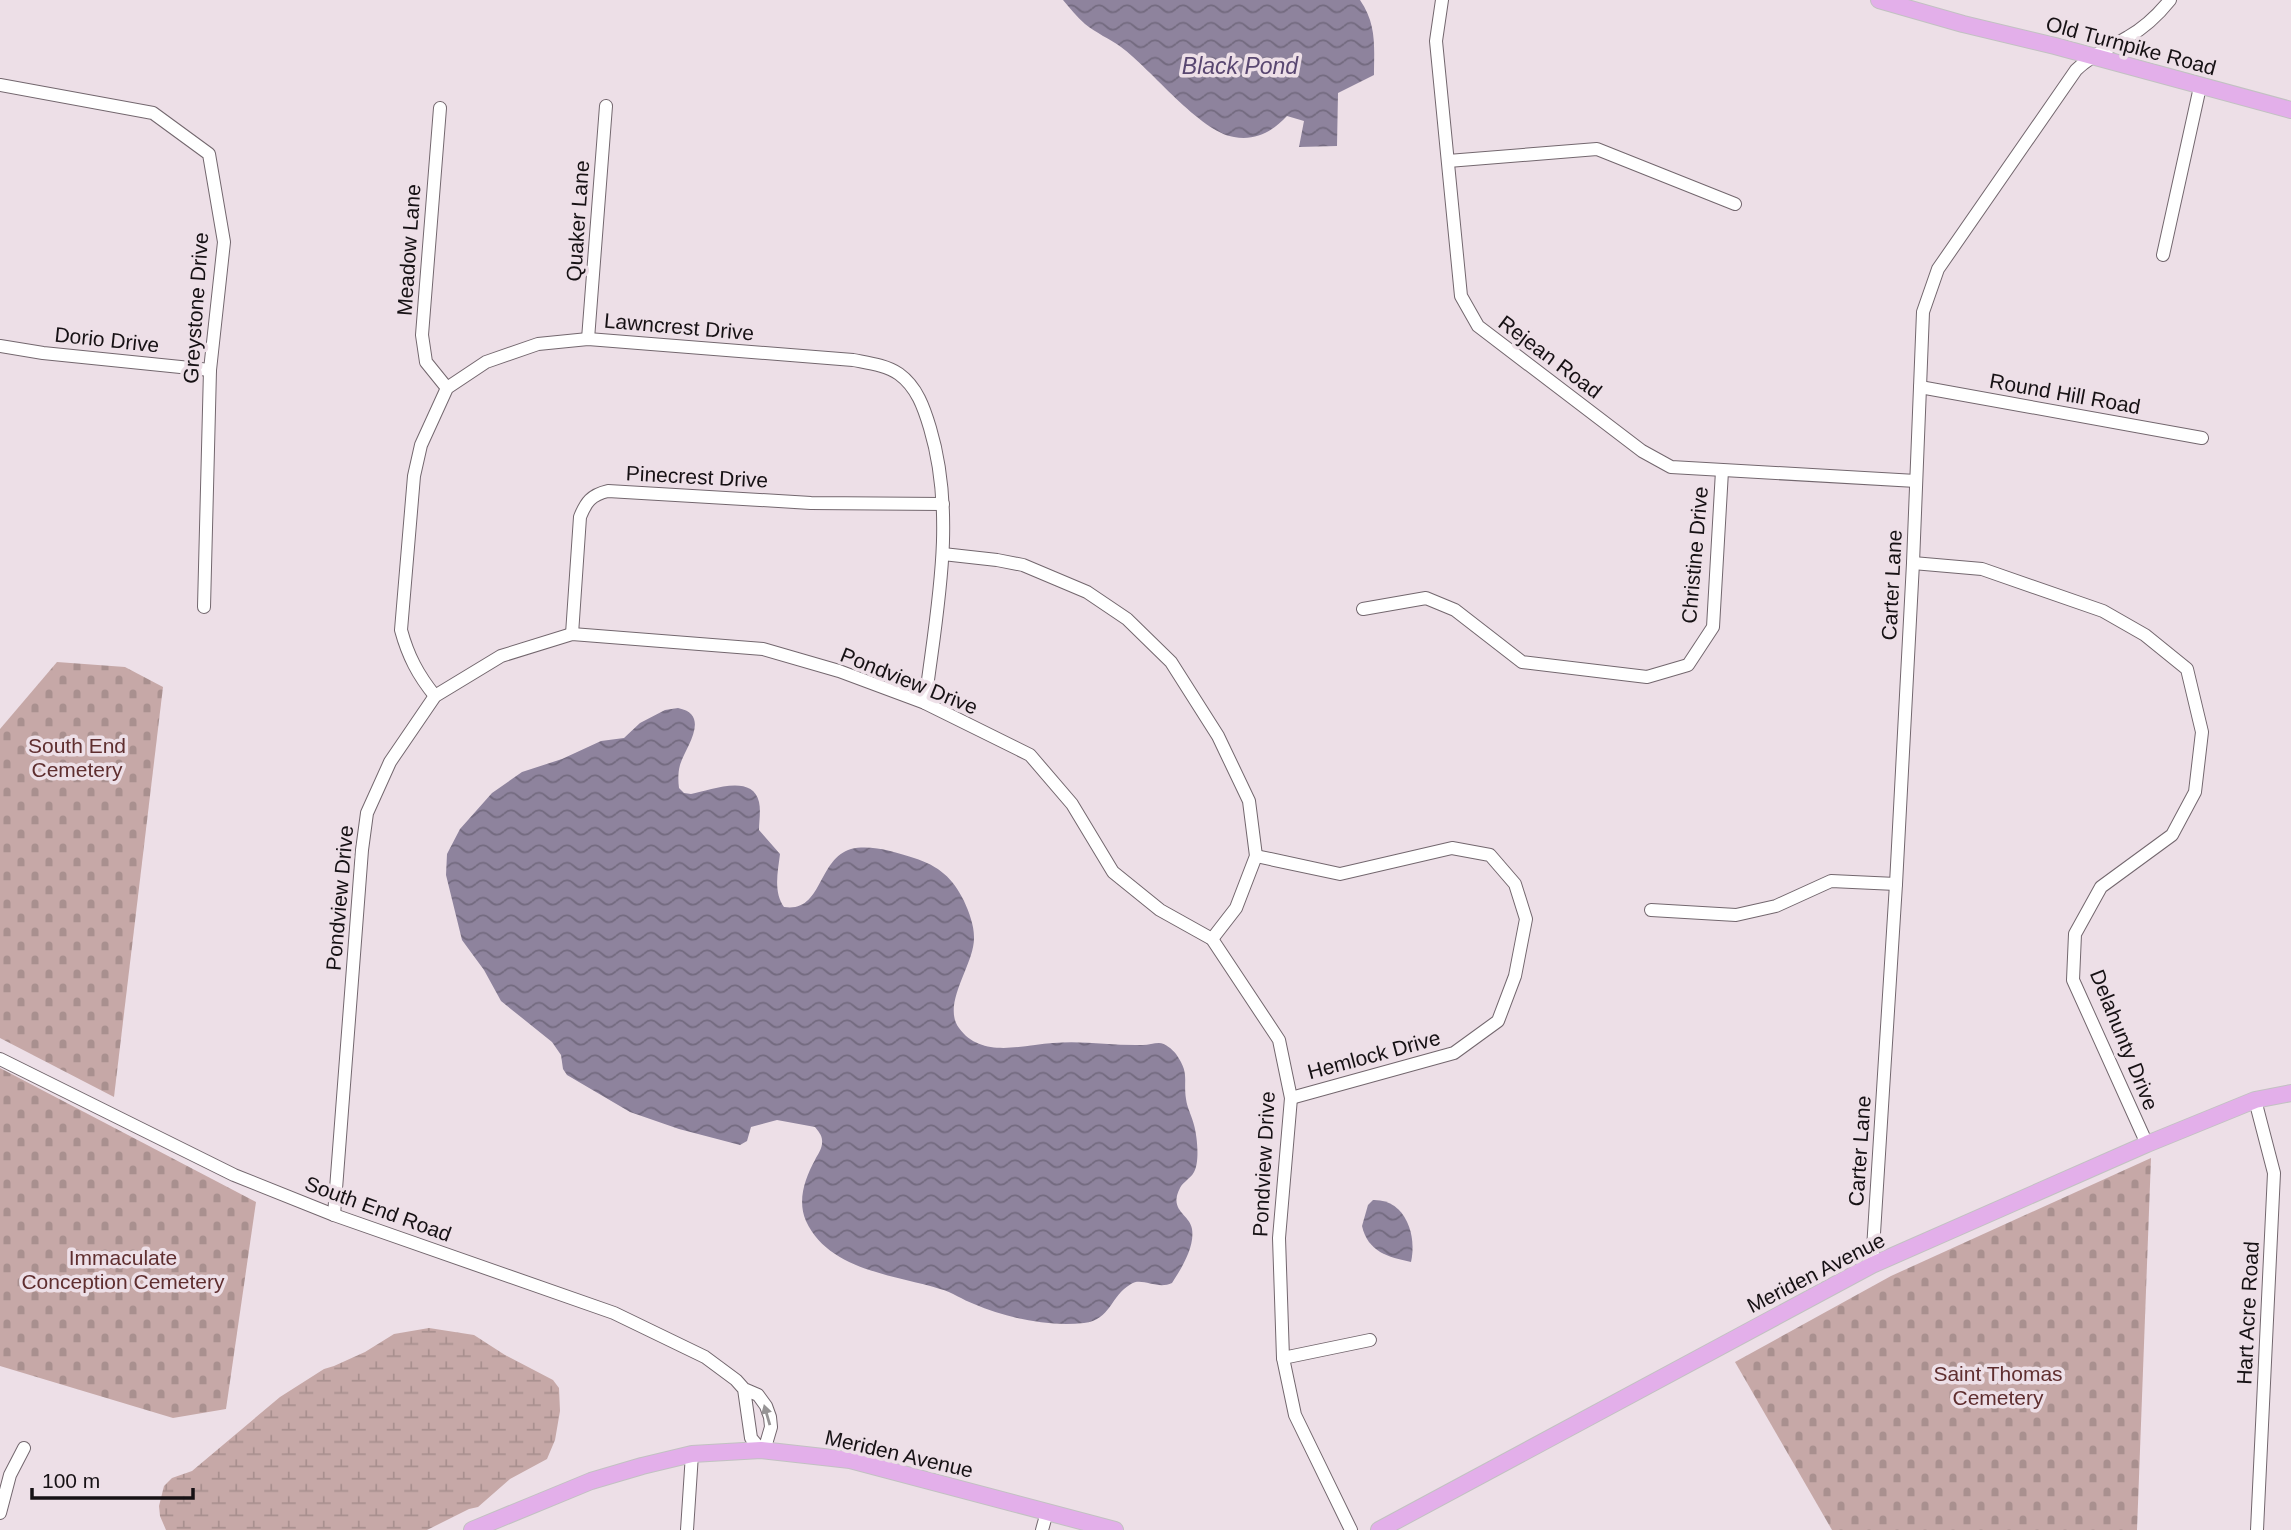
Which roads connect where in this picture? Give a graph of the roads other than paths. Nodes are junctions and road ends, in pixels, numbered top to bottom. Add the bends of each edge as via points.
1 (1442, 0) edge
2 (1879, 0) edge
3 (2170, 0) edge
4 (2092, 56) junction
5 (0, 85) edge
6 (2200, 87) junction
7 (606, 107) dead end
8 (440, 108) dead end
9 (2291, 110) edge
10 (1448, 161) junction
11 (1735, 204) dead end
12 (2164, 255) dead end
13 (588, 339) junction
14 (0, 346) edge
15 (210, 370) junction
16 (1920, 387) junction
17 (447, 388) junction
18 (2202, 439) dead end
19 (1722, 471) junction
20 (1916, 481) junction
21 (943, 504) junction
22 (943, 554) junction
23 (1913, 563) junction
24 (204, 607) dead end
25 (1363, 609) dead end
26 (572, 634) junction
27 (435, 696) junction
28 (925, 703) junction
29 (1255, 856) junction
30 (1896, 884) junction
31 (1651, 910) dead end
32 (1212, 939) junction
33 (0, 1059) edge
34 (2291, 1093) edge
35 (1291, 1098) junction
36 (2255, 1100) junction
37 (2147, 1144) junction
38 (334, 1215) junction
39 (1872, 1265) junction
40 (1370, 1340) dead end
41 (1283, 1358) junction
42 (744, 1389) junction
43 (24, 1448) dead end
44 (761, 1450) junction
45 (692, 1454) junction
46 (1047, 1512) junction
47 (0, 1513) edge
48 (472, 1530) edge
49 (687, 1530) edge
50 (1042, 1530) edge
51 (1115, 1530) edge
52 (1350, 1530) edge
53 (1379, 1530) edge
54 (2257, 1530) edge

1 - 10 street, Rejean Road via 1436,41
2 - 4 main road, Old Turnpike Road
3 - 4 street, Carter Lane via 2129,37
4 - 6 main road, Old Turnpike Road
4 - 16 street, Carter Lane via 2076,70 1938,269 1923,312
5 - 15 street, Greystone Drive via 153,113 209,154 223,242
6 - 9 main road, Old Turnpike Road
6 - 12 street
7 - 13 street, Quaker Lane
8 - 17 street, Meadow Lane via 422,335 426,362
10 - 11 street via 1597,149
10 - 19 street, Rejean Road via 1461,296 1478,326 1642,451 1671,467
13 - 17 street, Lawncrest Drive via 538,344 486,362
13 - 21 street, Lawncrest Drive via 853,360 899,374 923,404 939,458
14 - 15 street, Dorio Drive
15 - 24 street, Greystone Drive
16 - 18 street, Round Hill Road
16 - 20 street, Carter Lane
17 - 27 street via 421,445 414,476 401,630 419,677
19 - 20 street, Rejean Road
19 - 25 street, Christine Drive via 1713,626 1688,665 1647,677 1522,662 1455,610 1426,598
20 - 23 street, Carter Lane
21 - 22 street, Lawncrest Drive
21 - 26 street, Pinecrest Drive via 596,494 585,502 580,517
22 - 28 street, Lawncrest Drive
22 - 29 street via 1040,571 1087,592 1127,619 1171,662 1218,736 1249,801
23 - 30 street, Carter Lane
23 - 37 street, Delahunty Drive via 1982,569 2103,611 2145,635 2187,669 2202,732 2195,792 2172,835 2101,887 2075,934 2073,980
26 - 27 street, Pondview Drive via 501,656
26 - 28 street, Pondview Drive via 764,649
27 - 38 street, Pondview Drive via 390,762 367,813
28 - 32 street, Pondview Drive via 1030,755 1072,804 1113,872 1160,910
29 - 32 street via 1236,908
29 - 35 street, Hemlock Drive via 1340,874 1452,848 1490,855 1515,884 1526,919 1515,976 1498,1021 1454,1053
30 - 31 street via 1831,881 1776,906 1736,915
30 - 39 street, Carter Lane
32 - 35 street, Pondview Drive via 1279,1040
33 - 38 street, South End Road via 234,1175
34 - 36 main road, Meriden Avenue
35 - 41 street, Pondview Drive via 1279,1238
36 - 37 main road, Meriden Avenue
36 - 54 street, Hart Acre Road via 2274,1173
37 - 39 main road, Meriden Avenue
38 - 42 street, South End Road via 614,1312 705,1357
39 - 53 main road, Meriden Avenue
40 - 41 street
41 - 52 street, Pondview Drive via 1295,1415
42 - 44 street via 751,1438
44 -> 42 street, South End Road via 769,1437 770,1417 758,1395
43 - 47 street via 10,1475
44 - 45 main road, Meriden Avenue
44 - 46 main road, Meriden Avenue via 850,1460
45 - 48 main road, Meriden Avenue via 592,1481
45 - 49 street
46 - 50 street
46 - 51 main road, Meriden Avenue

